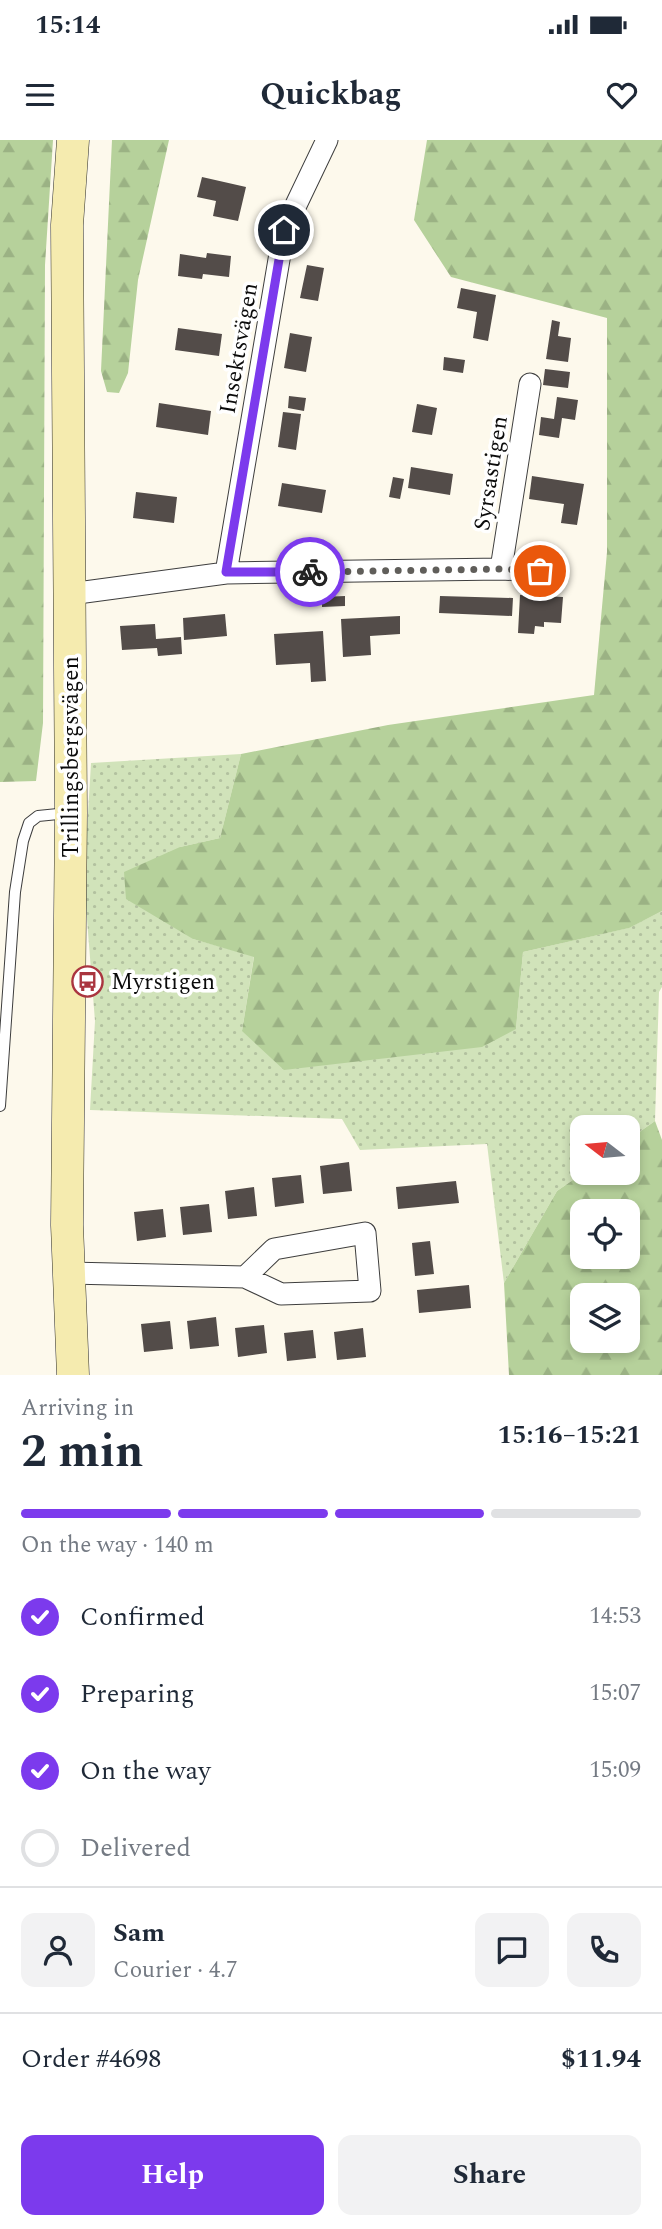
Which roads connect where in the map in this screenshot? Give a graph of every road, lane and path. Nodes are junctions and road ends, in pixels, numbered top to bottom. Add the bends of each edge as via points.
1 (73, 140) edge
2 (327, 140) edge
3 (530, 384) dead end
4 (501, 569) junction
5 (540, 571) dead end
6 (226, 572) junction
7 (70, 594) junction
8 (71, 813) junction
9 (8, 996) junction
10 (0, 1006) edge
11 (0, 1107) edge
12 (69, 1273) junction
13 (245, 1276) junction
14 (73, 1375) edge

1 - 7 street, Trillingsbergsvägen via 67,225
2 - 6 street, Insektsvägen via 284,230
3 - 4 street, Syrsastigen
4 - 5 street
4 - 6 street
6 - 7 street
7 - 8 street, Trillingsbergsvägen
8 - 9 lane via 38,816 29,823 15,892
8 - 12 street, Trillingsbergsvägen
9 - 10 lane
9 - 11 lane
12 - 13 street
12 - 14 street, Trillingsbergsvägen
13 - 13 street via 274,1249 365,1234 370,1291 281,1294

